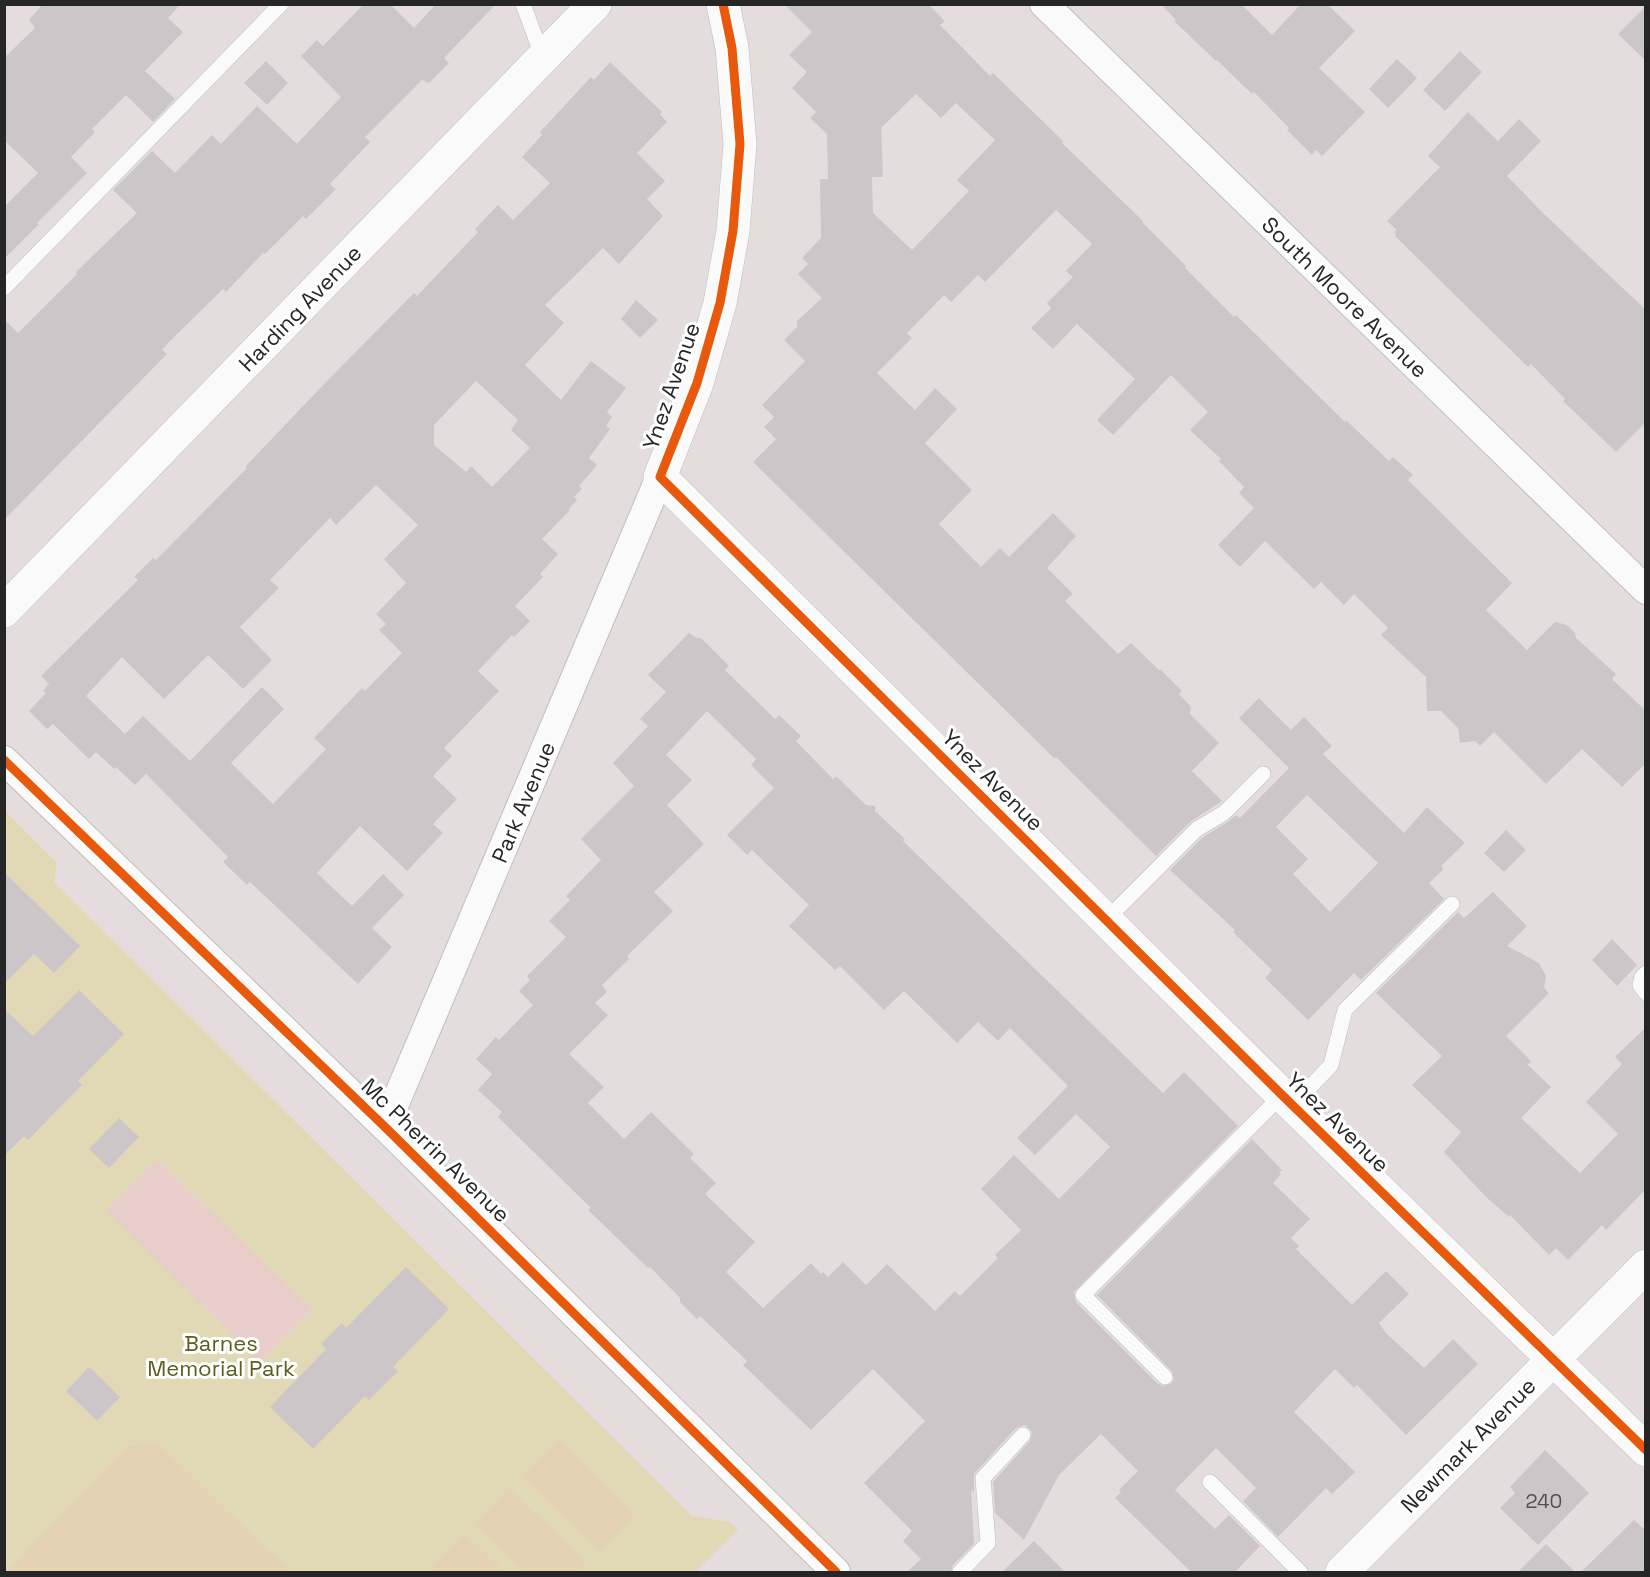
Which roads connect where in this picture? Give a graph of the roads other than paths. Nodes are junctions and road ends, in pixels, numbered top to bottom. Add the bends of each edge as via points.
1 (281, 4) edge
2 (523, 4) edge
3 (595, 4) edge
4 (723, 4) edge
5 (1044, 4) edge
6 (543, 58) junction
7 (4, 288) edge
8 (660, 477) junction
9 (1646, 590) edge
10 (4, 611) edge
11 (4, 760) edge
12 (1263, 774) dead end
13 (1452, 904) dead end
14 (1106, 920) junction
15 (1646, 973) edge
16 (1646, 993) edge
17 (1288, 1100) junction
18 (385, 1127) junction
19 (1646, 1266) edge
20 (1553, 1359) junction
21 (1165, 1377) dead end
22 (1023, 1435) dead end
23 (1646, 1450) edge
24 (1210, 1482) dead end
25 (836, 1572) edge
26 (960, 1572) edge
27 (1300, 1572) edge
28 (1342, 1572) edge

1 - 7 lane
2 - 6 lane
3 - 6 street, Harding Avenue
4 - 8 street, Ynez Avenue via 732,48 740,144 733,231 720,303 697,383
5 - 9 street, South Moore Avenue
6 - 10 street, Harding Avenue
8 - 14 street, Ynez Avenue
8 - 18 street, Park Avenue
11 - 18 street, Mc Pherrin Avenue
12 - 14 lane via 1224,813 1197,829
13 - 17 lane via 1345,1010 1331,1065
14 - 17 street, Ynez Avenue
15 - 16 lane via 1640,985
17 - 20 street, Ynez Avenue
17 - 21 lane via 1083,1295
18 - 25 street, Mc Pherrin Avenue
19 - 20 street, Newmark Avenue
20 - 23 street, Ynez Avenue
20 - 28 street, Newmark Avenue
22 - 26 lane via 983,1478 988,1543
24 - 27 lane

